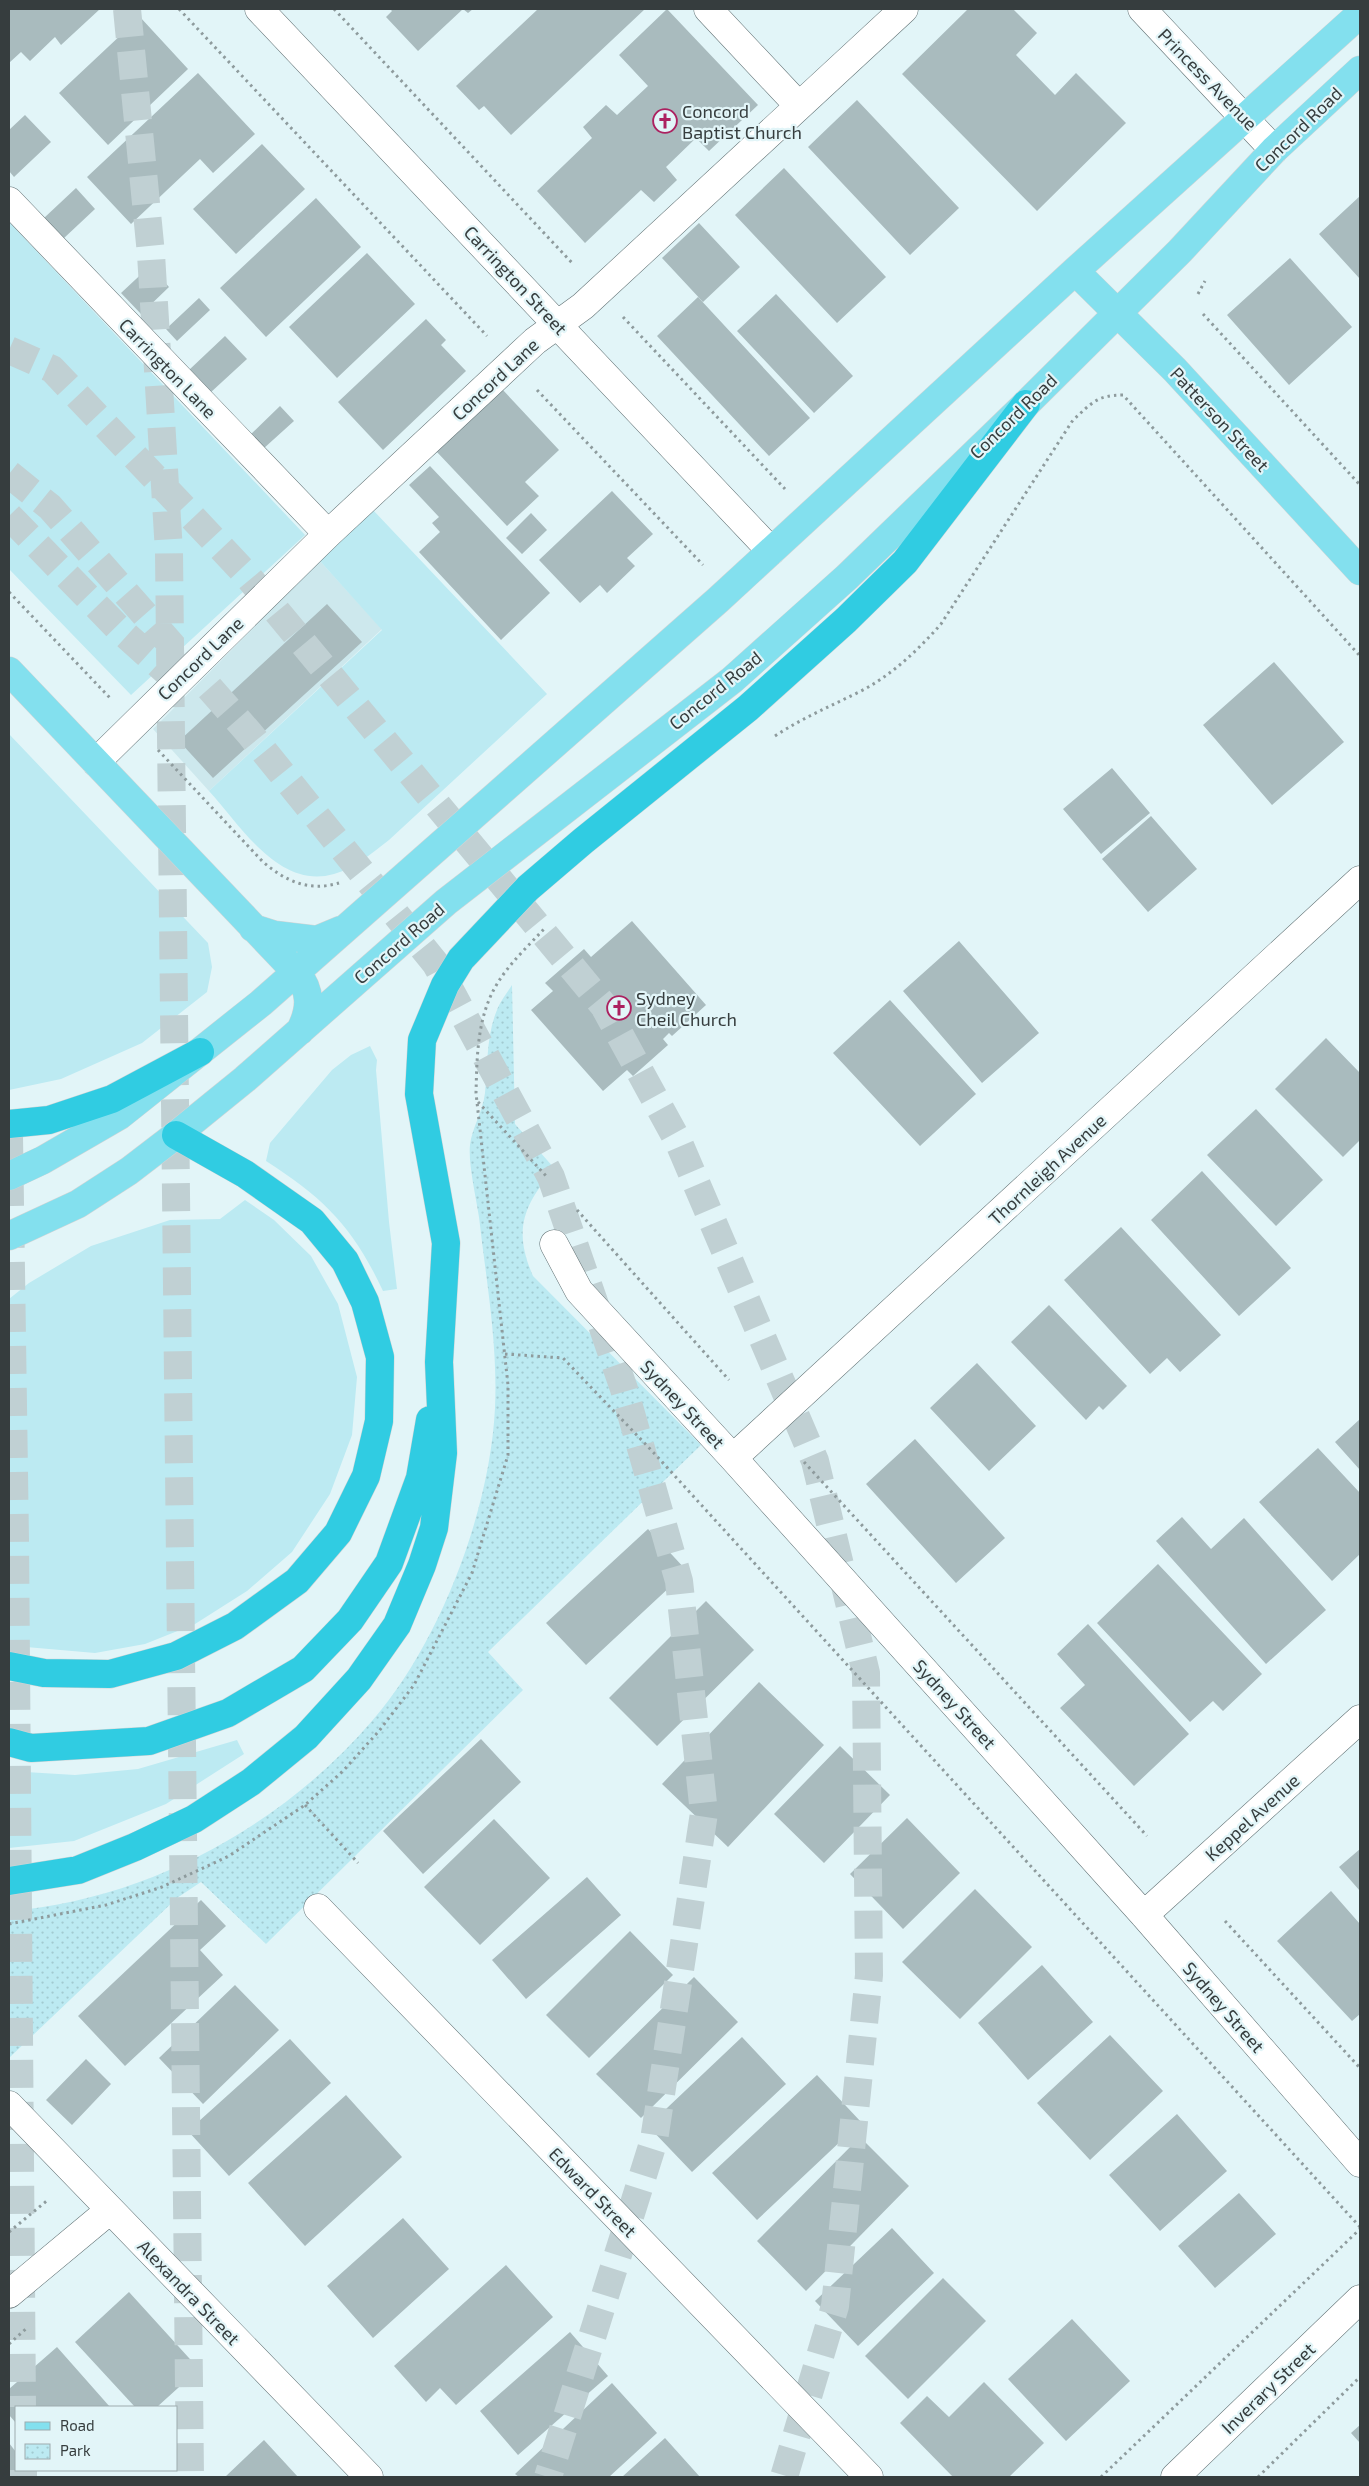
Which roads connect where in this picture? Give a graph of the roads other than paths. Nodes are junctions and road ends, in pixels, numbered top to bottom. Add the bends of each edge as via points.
1 (260, 9) edge
2 (708, 9) edge
3 (904, 9) edge
4 (1142, 9) edge
5 (1360, 14) edge
6 (1360, 70) edge
7 (799, 106) junction
8 (1247, 118) junction
9 (1274, 150) junction
10 (9, 201) edge
11 (1075, 271) junction
12 (1118, 314) junction
13 (558, 324) junction
14 (1026, 404) junction
15 (328, 534) junction
16 (771, 551) junction
17 (1360, 571) edge
18 (9, 671) edge
19 (96, 762) junction
20 (1360, 880) edge
21 (346, 927) junction
22 (253, 928) junction
23 (296, 972) junction
24 (300, 1031) junction
25 (200, 1052) junction
26 (9, 1124) edge
27 (176, 1135) junction
28 (9, 1176) edge
29 (9, 1236) edge
30 (554, 1244) dead end
31 (439, 1362) junction
32 (734, 1458) junction
33 (9, 1666) edge
34 (1360, 1719) edge
35 (9, 1742) edge
36 (9, 1881) edge
37 (318, 1908) dead end
38 (1144, 1915) junction
39 (9, 2106) edge
40 (1360, 2162) edge
41 (110, 2210) junction
42 (9, 2294) edge
43 (1360, 2299) edge
44 (370, 2477) edge
45 (869, 2477) edge
46 (1175, 2477) edge

1 - 13 street, Carrington Street
2 - 7 street
3 - 7 street, Concord Lane
4 - 8 street, Princess Avenue
5 - 8 main road
6 - 9 main road, Concord Road
7 - 13 street, Concord Lane via 599,292
8 - 9 street, Princess Avenue
8 - 11 main road
9 - 12 main road, Concord Road
10 - 15 street, Carrington Lane
11 - 12 main road, Patterson Street
11 - 16 main road
12 - 14 main road, Concord Road
12 - 17 main road, Patterson Street via 1175,370
13 - 15 street, Concord Lane
13 - 16 street, Carrington Street
14 - 24 main road, Concord Road via 847,577 732,680 446,902
14 - 31 highway via 905,562 748,708 528,888 461,959 444,985 422,1040 419,1094 446,1243
15 - 19 street, Concord Lane
16 - 21 main road
18 - 19 main road
19 - 22 main road
20 - 32 street, Thornleigh Avenue
21 - 22 main road via 317,940 275,936
21 - 23 main road
22 - 23 main road
23 - 24 main road via 308,993 309,1006
23 - 25 main road
24 - 27 main road, Concord Road
25 - 26 highway via 112,1099 49,1120
25 - 28 main road via 119,1116
27 - 29 main road, Concord Road via 78,1204
27 - 33 highway via 245,1174 312,1221 345,1262 365,1302 380,1357 379,1421 366,1476 338,1533 297,1581 235,1626 176,1656 110,1674 44,1673
30 - 32 street, Sydney Street via 579,1291
31 - 35 highway via 420,1478 389,1563 350,1620 303,1668 228,1713 149,1741 30,1748
31 - 36 highway via 443,1453 434,1528 397,1625 359,1679 306,1737 251,1782 194,1819 78,1870
32 - 38 street, Sydney Street
34 - 38 street, Keppel Avenue
37 - 45 street, Edward Street
38 - 40 street, Sydney Street
39 - 41 street, Alexandra Street
41 - 42 street
41 - 44 street, Alexandra Street
43 - 46 street, Inverary Street

